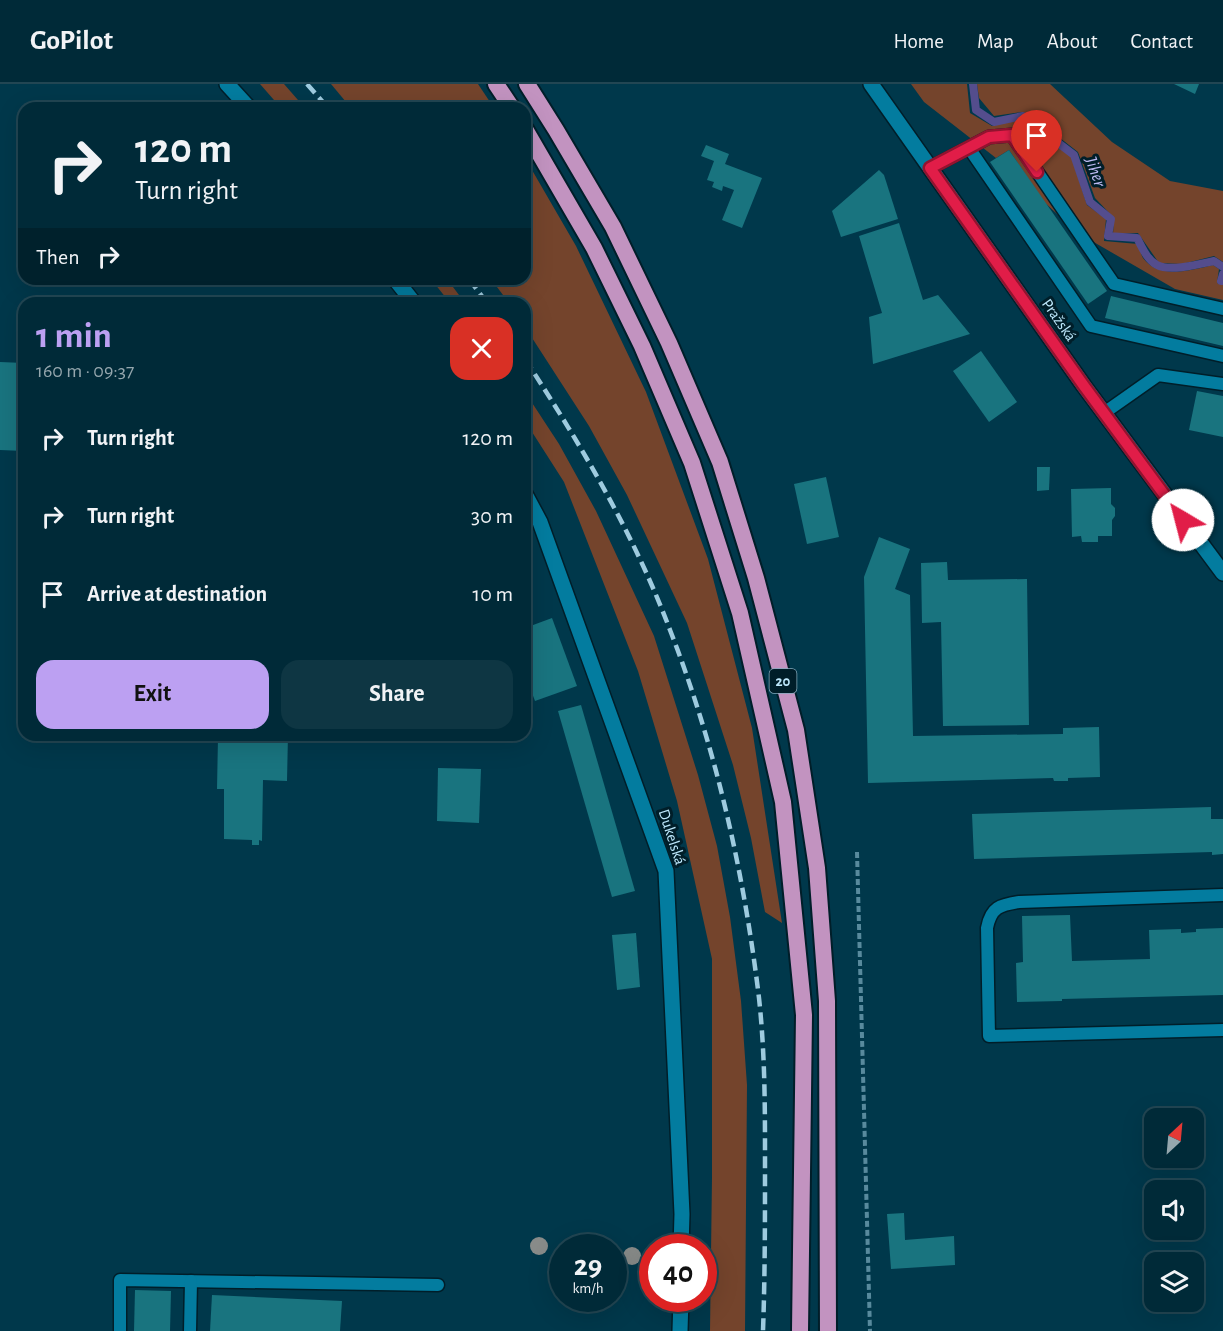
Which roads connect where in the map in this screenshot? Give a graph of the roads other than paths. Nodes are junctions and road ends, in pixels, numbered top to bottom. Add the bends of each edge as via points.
1 (227, 84) edge
2 (496, 84) edge
3 (527, 84) edge
4 (871, 84) edge
5 (244, 102) edge
6 (508, 102) edge
7 (531, 139) edge
8 (969, 148) junction
9 (930, 168) junction
10 (400, 285) edge
11 (409, 297) edge
12 (1223, 309) edge
13 (1223, 356) edge
14 (1223, 384) edge
15 (1104, 413) junction
16 (531, 505) edge
17 (1221, 567) edge
18 (1223, 895) edge
19 (1223, 1030) edge
20 (681, 1234) edge
21 (191, 1281) junction
22 (438, 1285) dead end
23 (681, 1312) edge
24 (120, 1331) edge
25 (190, 1331) edge
26 (680, 1331) edge
27 (800, 1331) edge
28 (828, 1331) edge

1 - 5 street
2 - 6 highway
3 - 28 highway, 20 via 613,227 720,462 796,730 817,868 827,1001
4 - 9 street, Pražská
7 - 27 highway, 20 via 594,248 692,463 746,635 783,802 804,1015
8 - 9 lane
8 - 12 lane via 989,137 1012,135 1114,284
8 - 13 lane via 1091,326
9 - 15 street, Pražská
10 - 11 street
14 - 15 lane via 1158,375
15 - 17 street, Pražská
16 - 20 street, Dukelská via 666,871
18 - 19 lane via 1004,904 989,917 987,928 989,1036
21 - 22 lane
21 - 24 lane via 120,1280
21 - 25 lane
23 - 26 street

